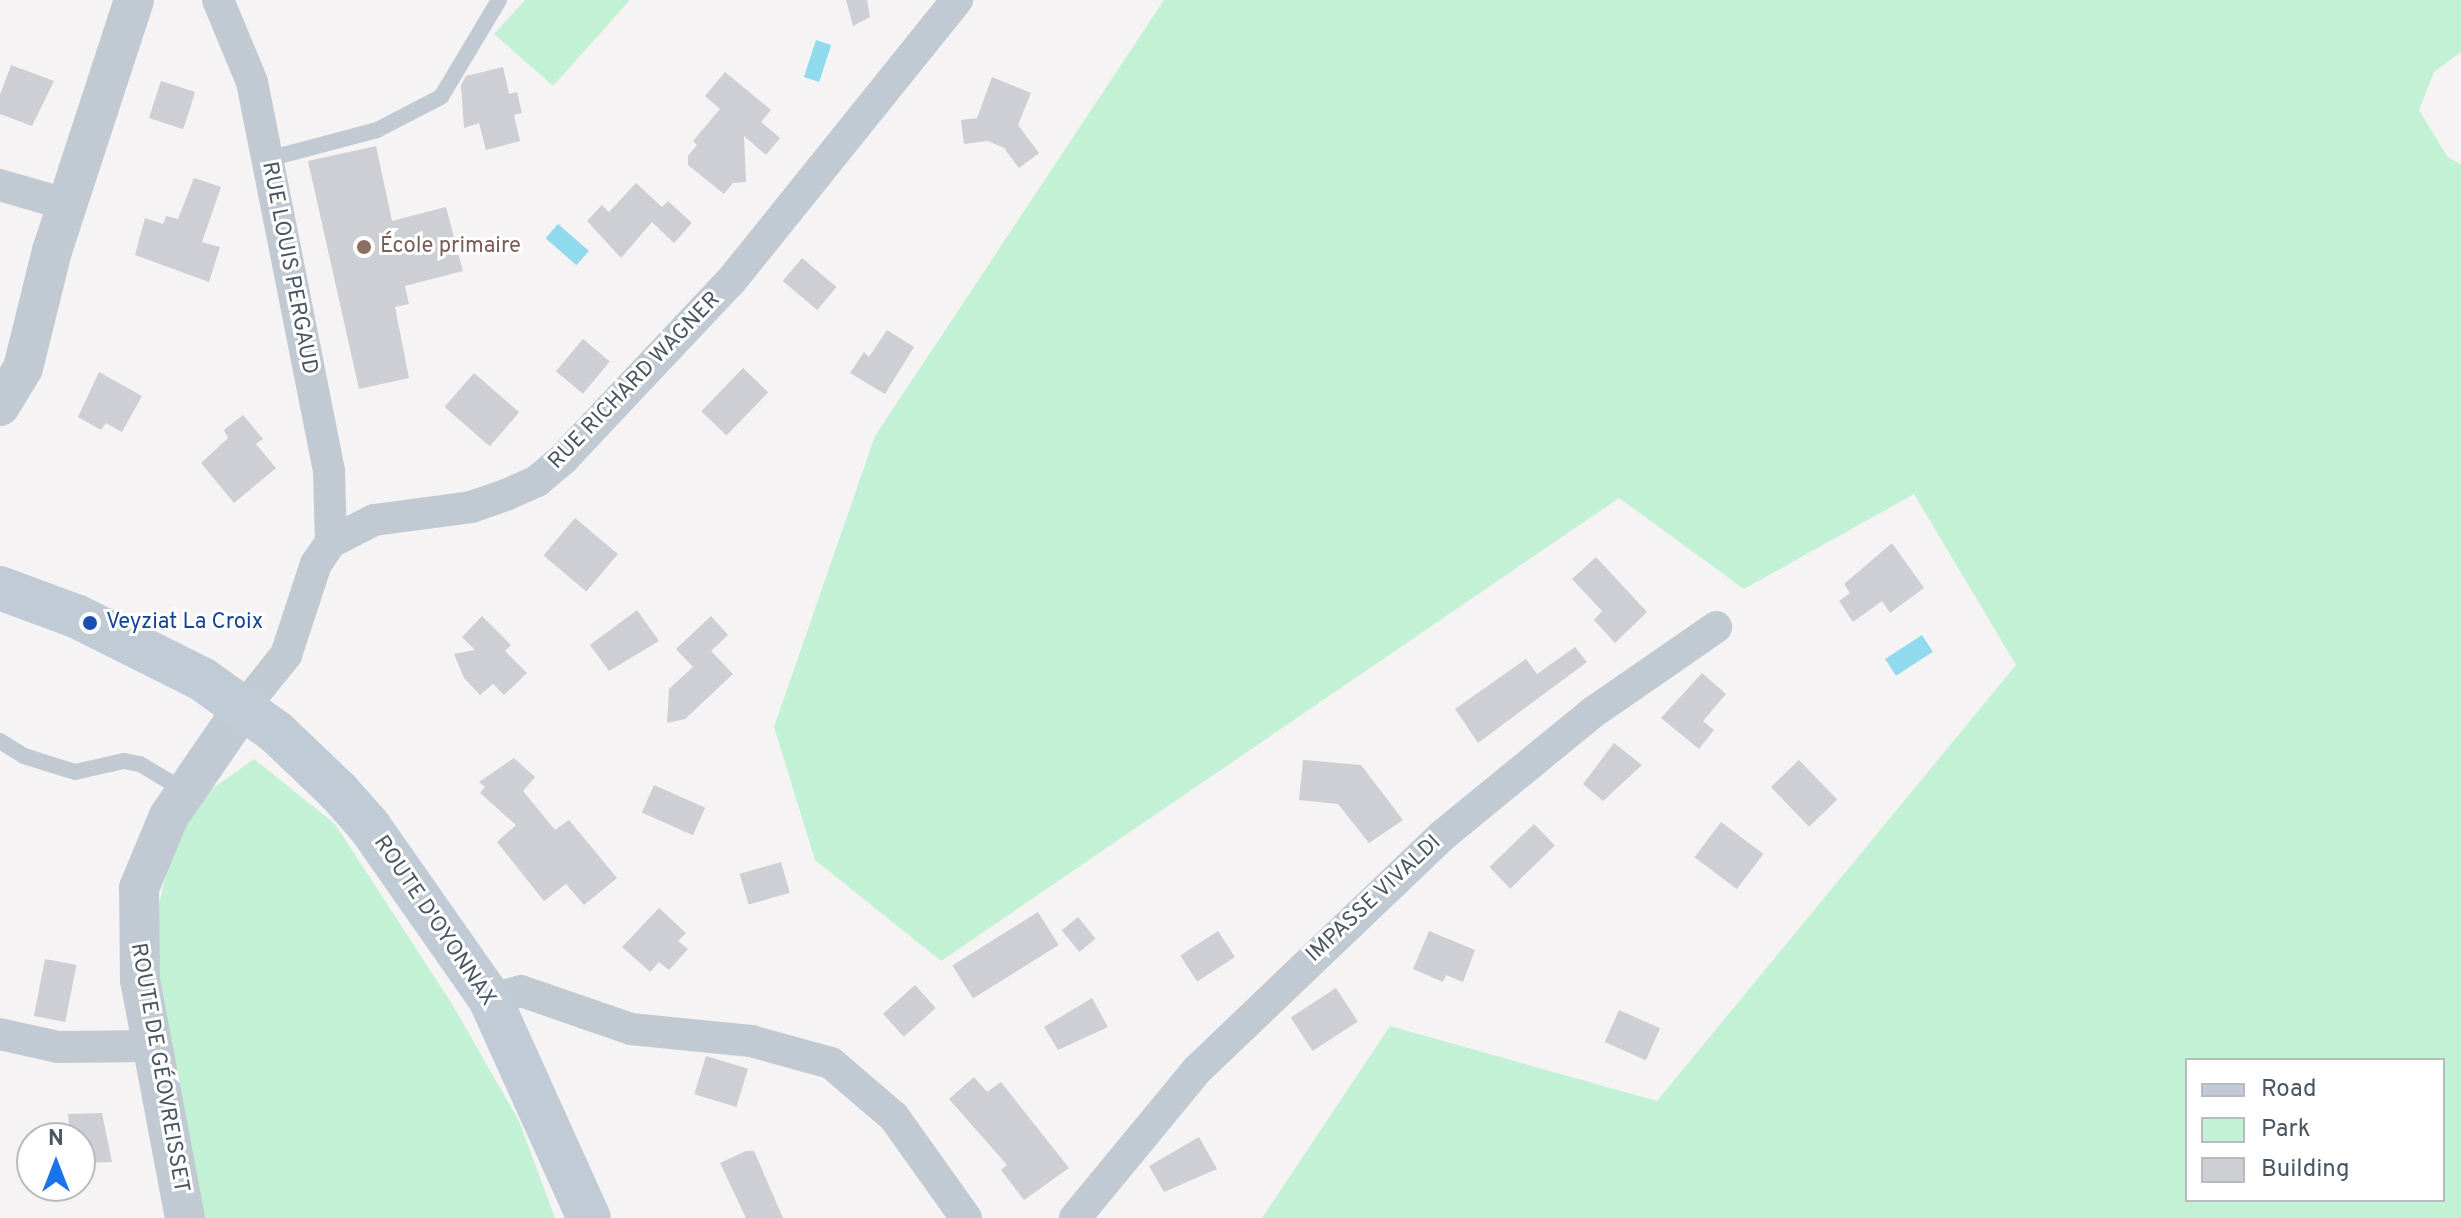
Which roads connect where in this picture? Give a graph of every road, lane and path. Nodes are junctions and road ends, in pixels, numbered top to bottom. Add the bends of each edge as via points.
1 (134, 0) edge
2 (218, 0) edge
3 (499, 0) edge
4 (957, 0) edge
5 (268, 159) junction
6 (0, 185) edge
7 (69, 205) junction
8 (0, 406) edge
9 (331, 542) junction
10 (0, 559) edge
11 (0, 588) edge
12 (78, 617) junction
13 (1716, 627) dead end
14 (244, 707) junction
15 (0, 741) edge
16 (186, 792) junction
17 (490, 999) junction
18 (0, 1034) edge
19 (152, 1046) junction
20 (185, 1218) edge
21 (589, 1218) edge
22 (966, 1218) edge
23 (1075, 1218) edge

1 - 7 street
2 - 5 street, RUE LOUIS PERGAUD via 252,82
3 - 5 lane via 441,97 377,130
4 - 9 street, RUE RICHARD WAGNER via 731,281 564,458 537,481 506,495 471,507 374,520
5 - 9 street, RUE LOUIS PERGAUD via 329,471
6 - 7 street
7 - 8 street via 23,368
9 - 14 street via 316,564 286,655
10 - 12 main road
11 - 12 main road
12 - 14 main road, ROUTE D'OYONNAX via 202,679
13 - 23 street, IMPASSE VIVALDI via 1592,713 1443,835 1197,1070
14 - 16 street, ROUTE DE GÉOVREISSET
14 - 17 main road, ROUTE D'OYONNAX via 307,760 369,826
15 - 16 lane via 24,756 75,772 113,762 140,764
16 - 19 street, ROUTE DE GÉOVREISSET via 169,816 139,888 137,958
17 - 21 main road, ROUTE D'OYONNAX
17 - 22 street via 521,991 631,1029 751,1041 831,1063 894,1117
18 - 19 street via 58,1047
19 - 20 street, ROUTE DE GÉOVREISSET

